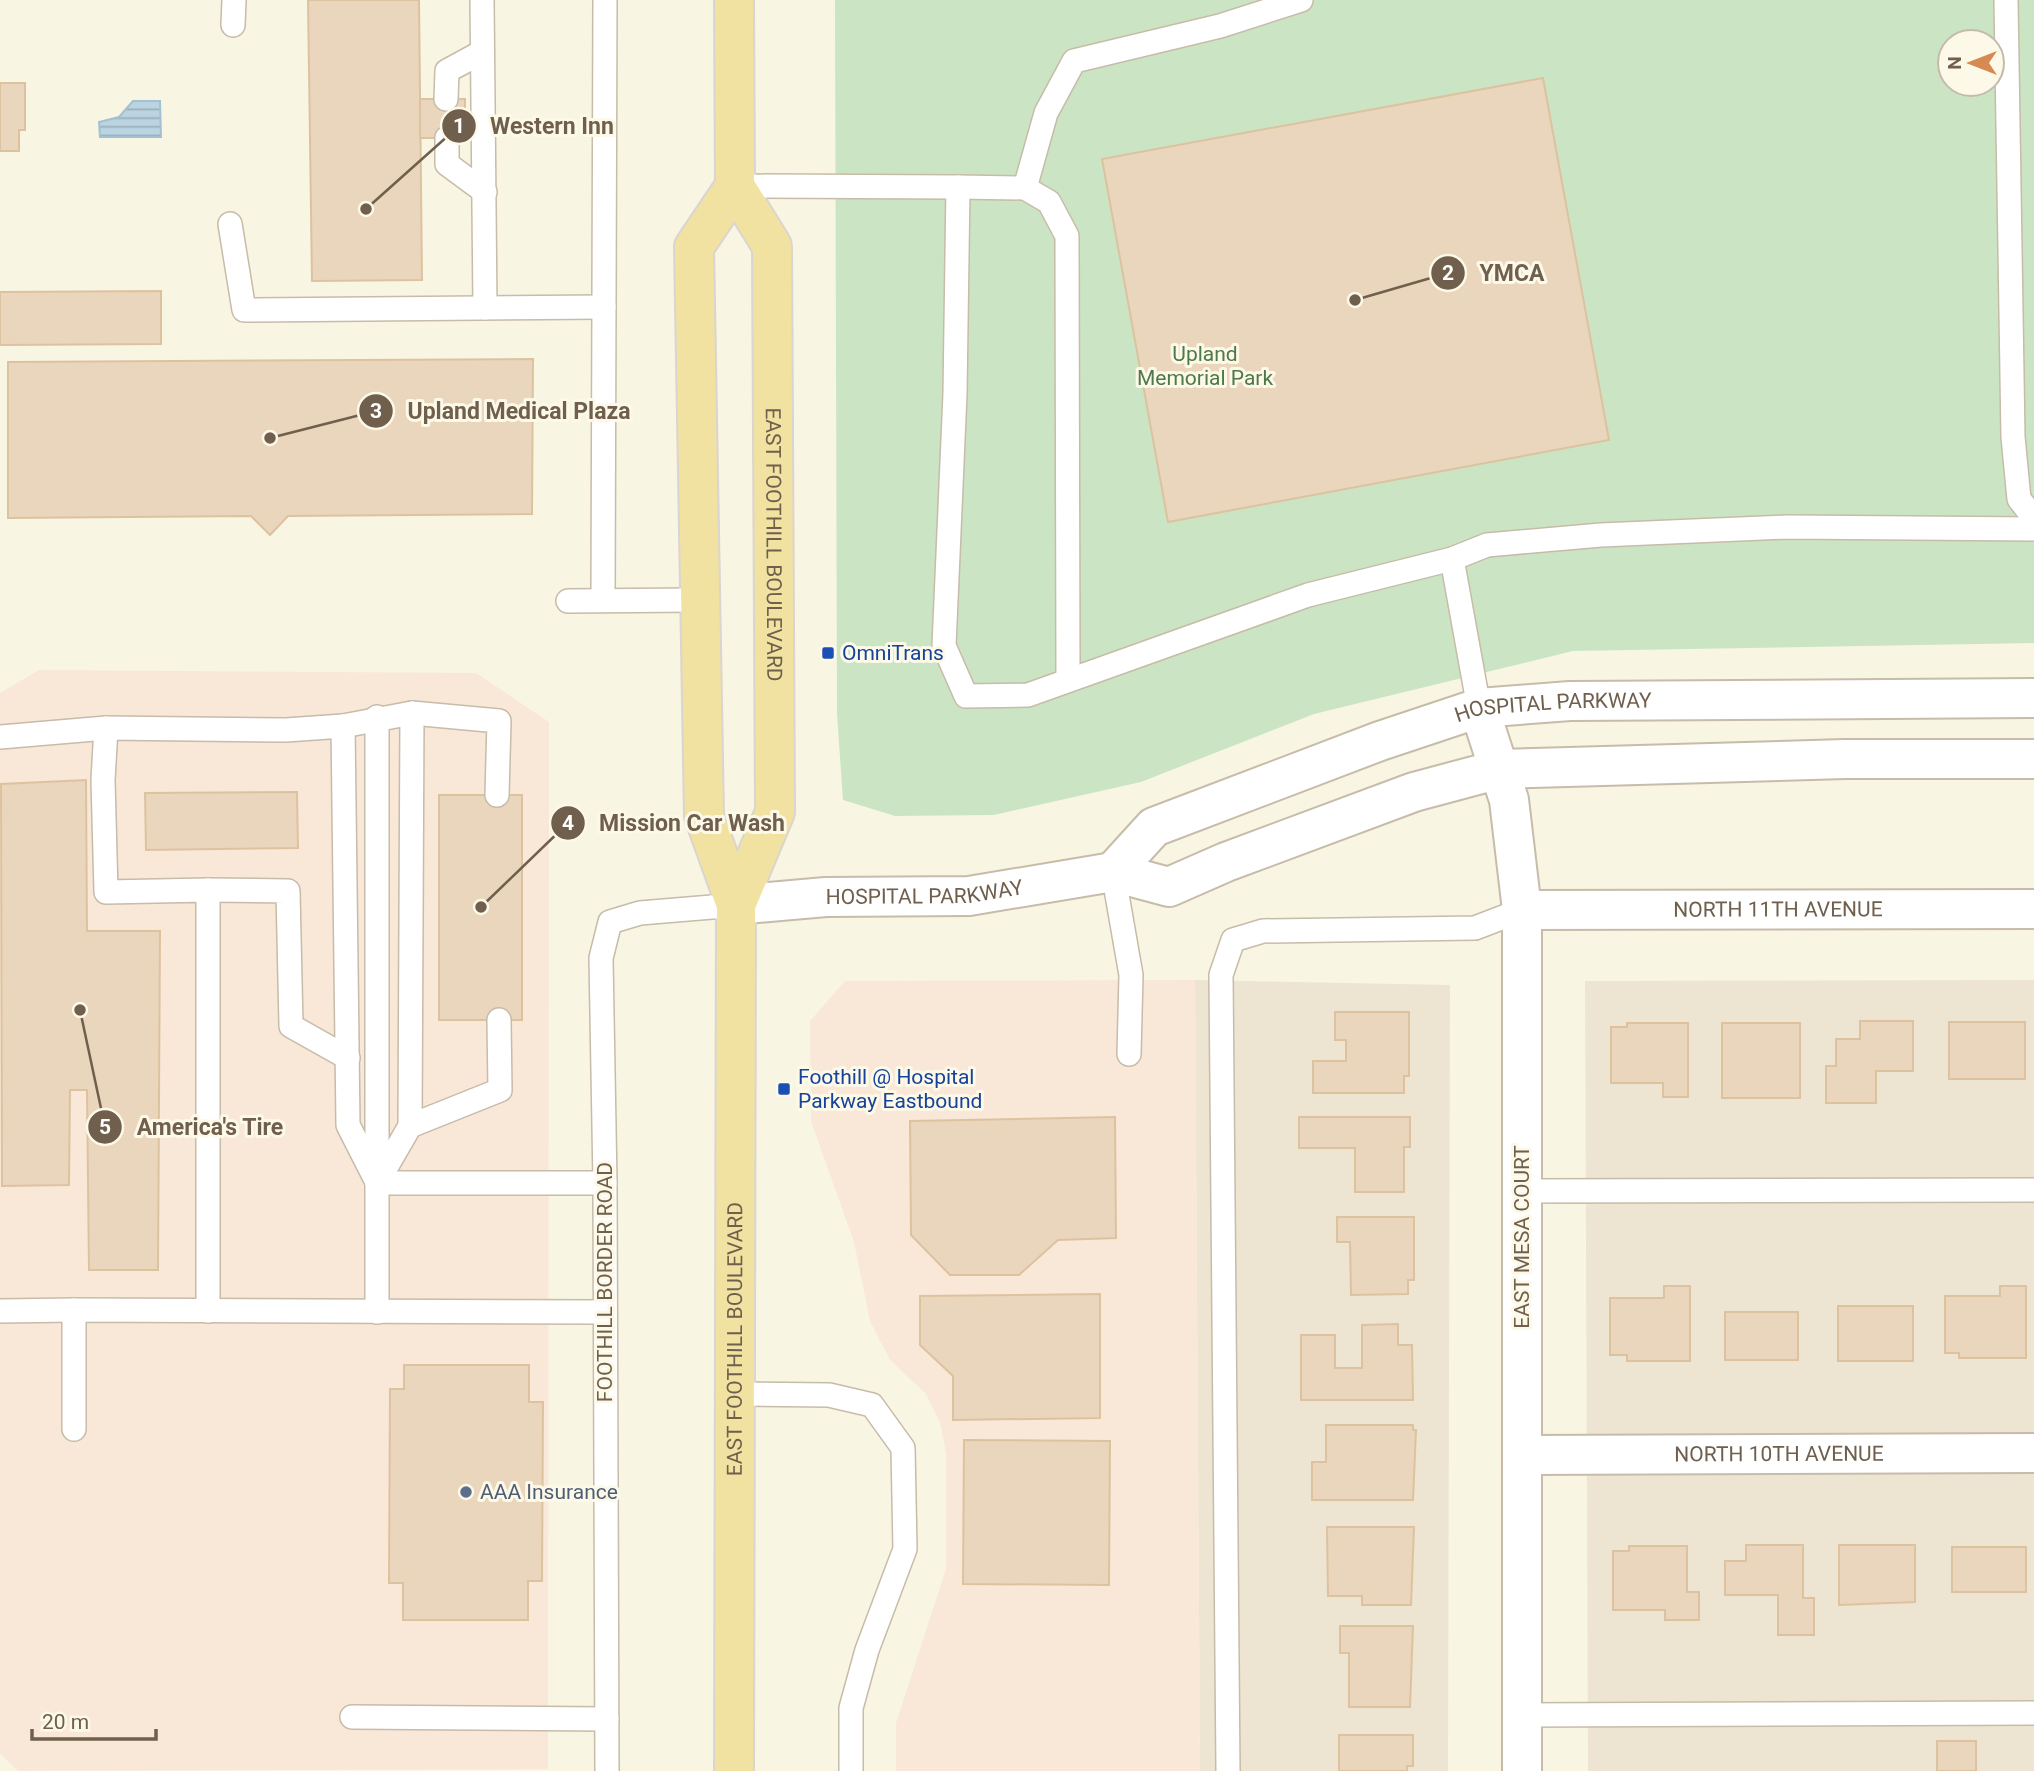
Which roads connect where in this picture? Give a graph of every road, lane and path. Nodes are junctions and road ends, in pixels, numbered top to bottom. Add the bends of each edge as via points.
1 (234, 0) edge
2 (482, 0) edge
3 (605, 0) edge
4 (734, 0) edge
5 (1301, 0) edge
6 (2006, 0) edge
7 (233, 25) dead end
8 (482, 52) junction
9 (446, 99) dead end
10 (447, 138) dead end
11 (735, 186) junction
12 (958, 187) junction
13 (1026, 188) junction
14 (485, 192) junction
15 (230, 224) dead end
16 (604, 307) junction
17 (485, 308) junction
18 (2034, 518) edge
19 (2034, 529) edge
20 (1452, 559) junction
21 (603, 600) junction
22 (698, 600) junction
23 (568, 601) dead end
24 (1068, 680) junction
25 (2034, 698) edge
26 (1479, 708) junction
27 (412, 713) junction
28 (377, 717) junction
29 (343, 726) junction
30 (106, 728) junction
31 (0, 737) edge
32 (2034, 759) edge
33 (1500, 769) junction
34 (497, 795) dead end
35 (1113, 872) junction
36 (208, 890) junction
37 (736, 905) junction
38 (2034, 909) edge
39 (1522, 910) junction
40 (499, 1020) dead end
41 (1129, 1055) dead end
42 (348, 1058) junction
43 (410, 1126) junction
44 (377, 1183) junction
45 (605, 1183) junction
46 (2034, 1190) edge
47 (1522, 1191) junction
48 (0, 1311) edge
49 (74, 1311) junction
50 (208, 1311) junction
51 (377, 1312) junction
52 (605, 1312) junction
53 (735, 1394) junction
54 (74, 1429) dead end
55 (2034, 1453) edge
56 (1523, 1455) junction
57 (2034, 1713) edge
58 (1521, 1715) junction
59 (352, 1717) dead end
60 (607, 1719) junction
61 (607, 1771) edge
62 (734, 1771) edge
63 (852, 1771) edge
64 (1228, 1771) edge
65 (1522, 1771) edge

1 - 7 lane
2 - 8 lane
3 - 16 lane
4 - 11 main road
5 - 13 lane via 1220,26 1074,61 1046,113
6 - 18 lane via 2012,437 2020,499
8 - 9 lane via 447,71
8 - 14 lane
10 - 14 lane via 447,164
11 - 12 lane
11 - 22 main road, EAST FOOTHILL BOULEVARD via 694,247
11 - 37 main road, EAST FOOTHILL BOULEVARD via 772,246 775,812
12 - 13 lane
12 - 24 lane via 944,646 966,696 1028,695
13 - 24 lane via 1049,202 1067,236
14 - 17 lane
15 - 17 lane via 244,310
16 - 17 lane
16 - 21 lane
19 - 20 lane via 1787,527 1601,535 1487,545
20 - 24 lane via 1308,595
20 - 26 lane
21 - 22 lane
21 - 23 lane
22 - 37 main road, EAST FOOTHILL BOULEVARD via 704,816
25 - 26 street, HOSPITAL PARKWAY via 1570,701
26 - 33 street, EAST MESA COURT
26 - 35 street, HOSPITAL PARKWAY via 1154,827
27 - 28 lane
27 - 34 lane via 499,721
27 - 43 lane
28 - 29 lane
28 - 44 lane
29 - 30 lane via 286,730
29 - 42 lane
30 - 31 lane
30 - 36 lane via 106,892
32 - 33 street, HOSPITAL PARKWAY via 1845,759
33 - 35 street, HOSPITAL PARKWAY via 1414,792 1169,887
33 - 39 street, EAST MESA COURT via 1509,800
35 - 37 street, HOSPITAL PARKWAY via 969,896 826,897
35 - 41 lane via 1131,975
36 - 42 lane via 288,891 291,1026
36 - 50 lane
37 - 45 lane, FOOTHILL BORDER ROAD via 640,913 610,922 601,958
37 - 53 main road, EAST FOOTHILL BOULEVARD
38 - 39 street, NORTH 11TH AVENUE
39 - 47 street, EAST MESA COURT
39 - 64 lane via 1475,928 1262,931 1233,940 1221,975
40 - 43 lane via 500,1090
42 - 44 lane via 348,1125
43 - 44 lane
44 - 45 lane
44 - 51 lane
45 - 52 lane, FOOTHILL BORDER ROAD
46 - 47 lane
47 - 56 street, EAST MESA COURT
48 - 49 lane
49 - 50 lane
49 - 54 lane
50 - 51 lane
51 - 52 lane
52 - 60 lane, FOOTHILL BORDER ROAD
53 - 62 main road, EAST FOOTHILL BOULEVARD
53 - 63 lane via 829,1395 872,1405 903,1448 905,1549 852,1708
55 - 56 street, NORTH 10TH AVENUE
56 - 58 street, EAST MESA COURT
57 - 58 lane
58 - 65 street, EAST MESA COURT
59 - 60 lane
60 - 61 lane, FOOTHILL BORDER ROAD

